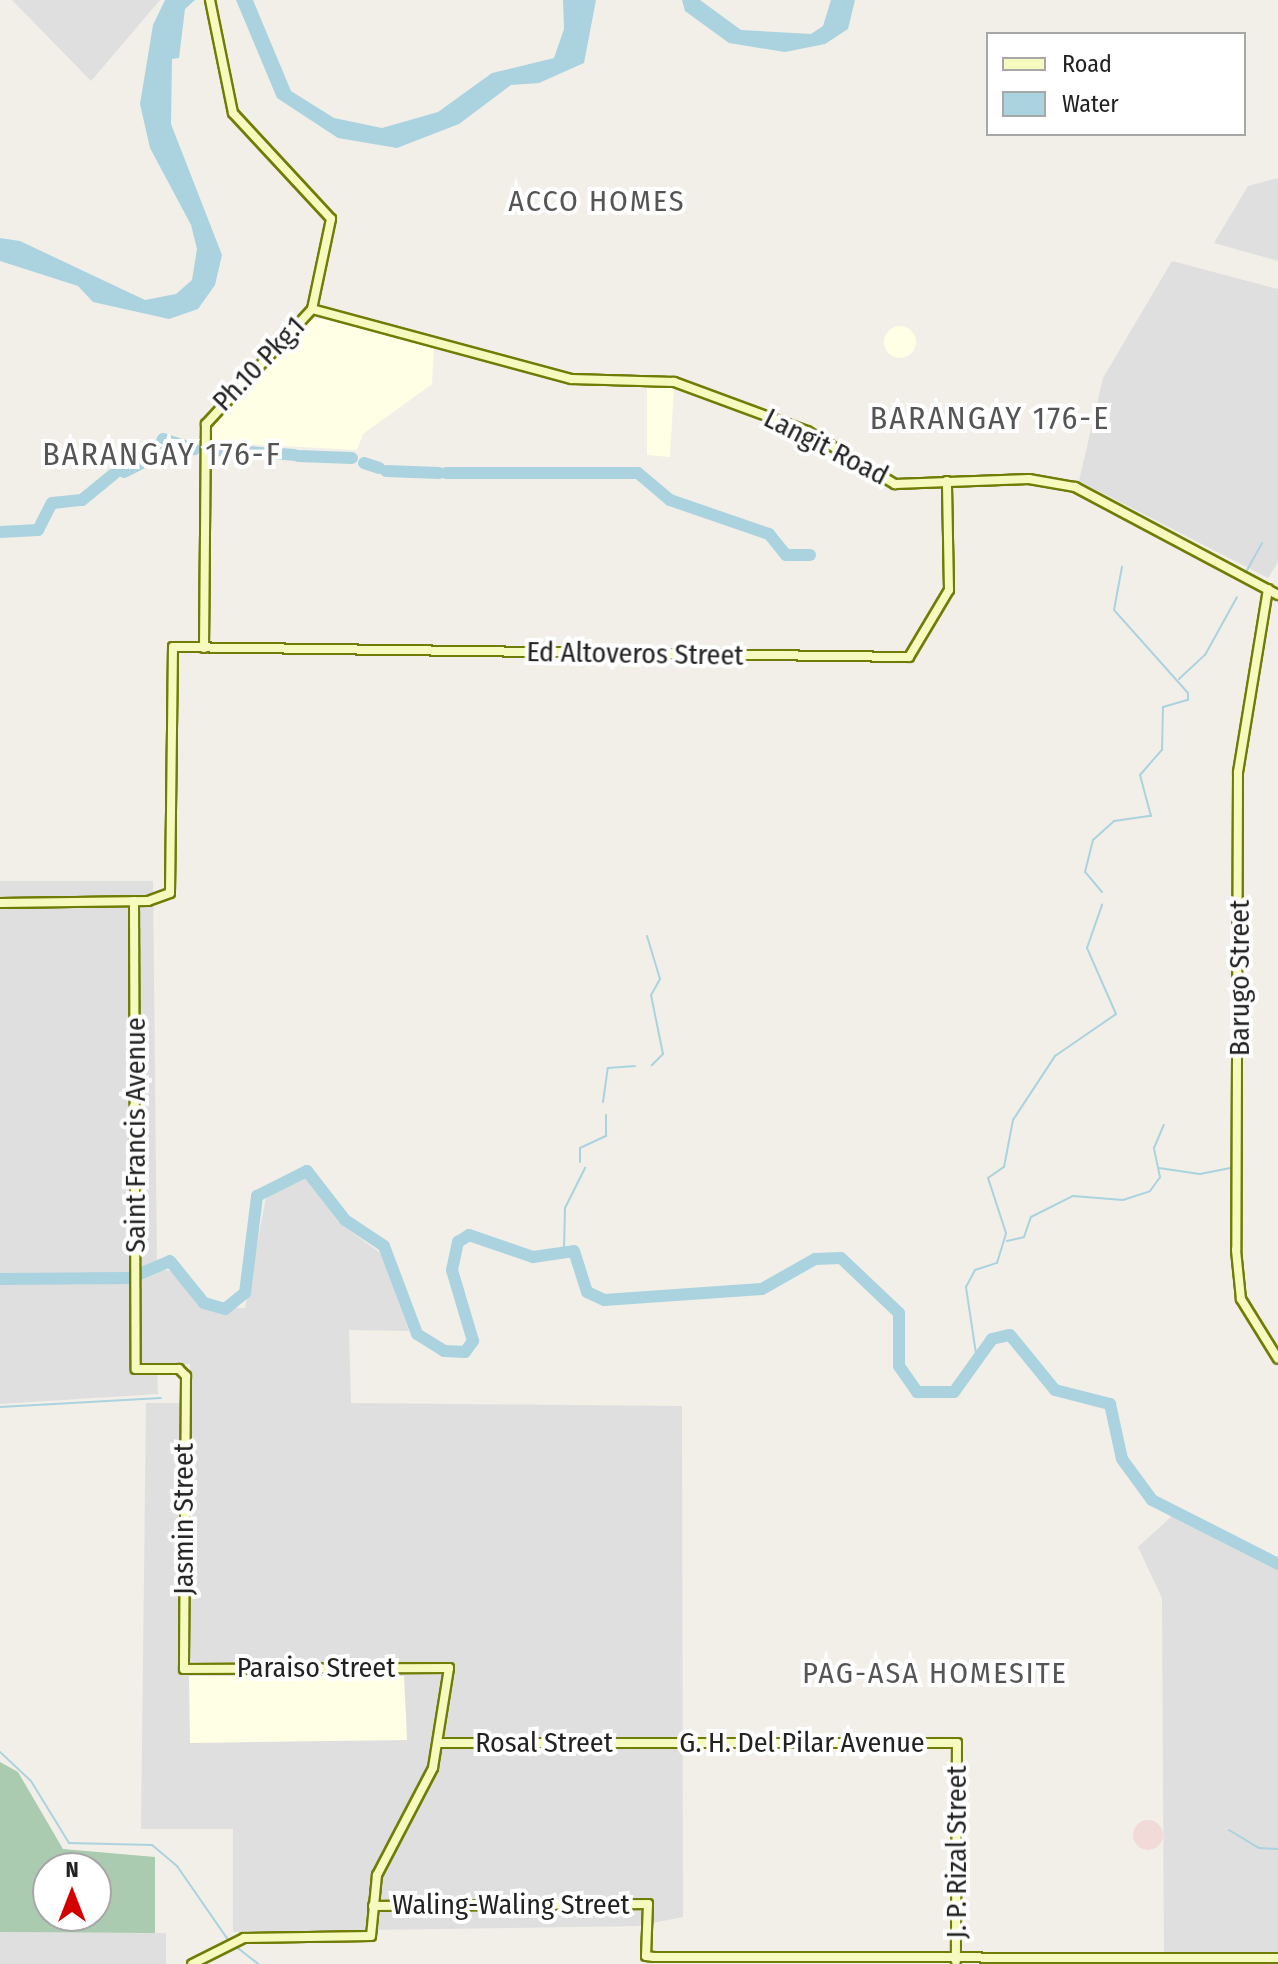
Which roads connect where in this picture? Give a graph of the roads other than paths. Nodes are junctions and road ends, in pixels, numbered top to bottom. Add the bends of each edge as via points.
1 (210, 0) edge
2 (312, 309) junction
3 (947, 481) junction
4 (1268, 589) junction
5 (1278, 595) edge
6 (204, 648) junction
7 (134, 901) junction
8 (0, 903) edge
9 (1277, 1356) edge
10 (183, 1371) joint
11 (184, 1669) joint
12 (440, 1743) junction
13 (957, 1743) joint
14 (648, 1744) joint
15 (373, 1906) junction
16 (1278, 1958) edge
17 (672, 1960) edge
18 (956, 1961) junction
19 (192, 1964) edge

1 - 2 street via 233,113 331,219
2 - 3 street, Langit Road via 572,379 674,382 807,431 885,481
2 - 6 street, Ph.10 Pkg.1 via 207,420
3 - 4 street, Langit Road via 1029,479 1075,487
3 - 6 street, Ed Altoveros Street via 949,590 909,657
4 - 5 street, Langit Road
4 - 9 street, Barugo Street via 1238,772 1238,1291
6 - 7 street, Ed Altoveros Street via 173,647 173,886 166,897
7 - 8 street
7 - 10 street, Saint Francis Avenue via 136,1369
10 - 11 street, Jasmin Street
11 - 12 street, Paraiso Street via 449,1668
12 - 14 street, Rosal Street
12 - 15 street via 423,1799 377,1875
13 - 14 street, G. H. Del Pilar Avenue
13 - 18 street, J. P. Rizal Street
15 - 17 street, Waling-Waling Street via 648,1904 646,1956
15 - 19 street via 368,1938 244,1938
16 - 18 street
17 - 18 street

